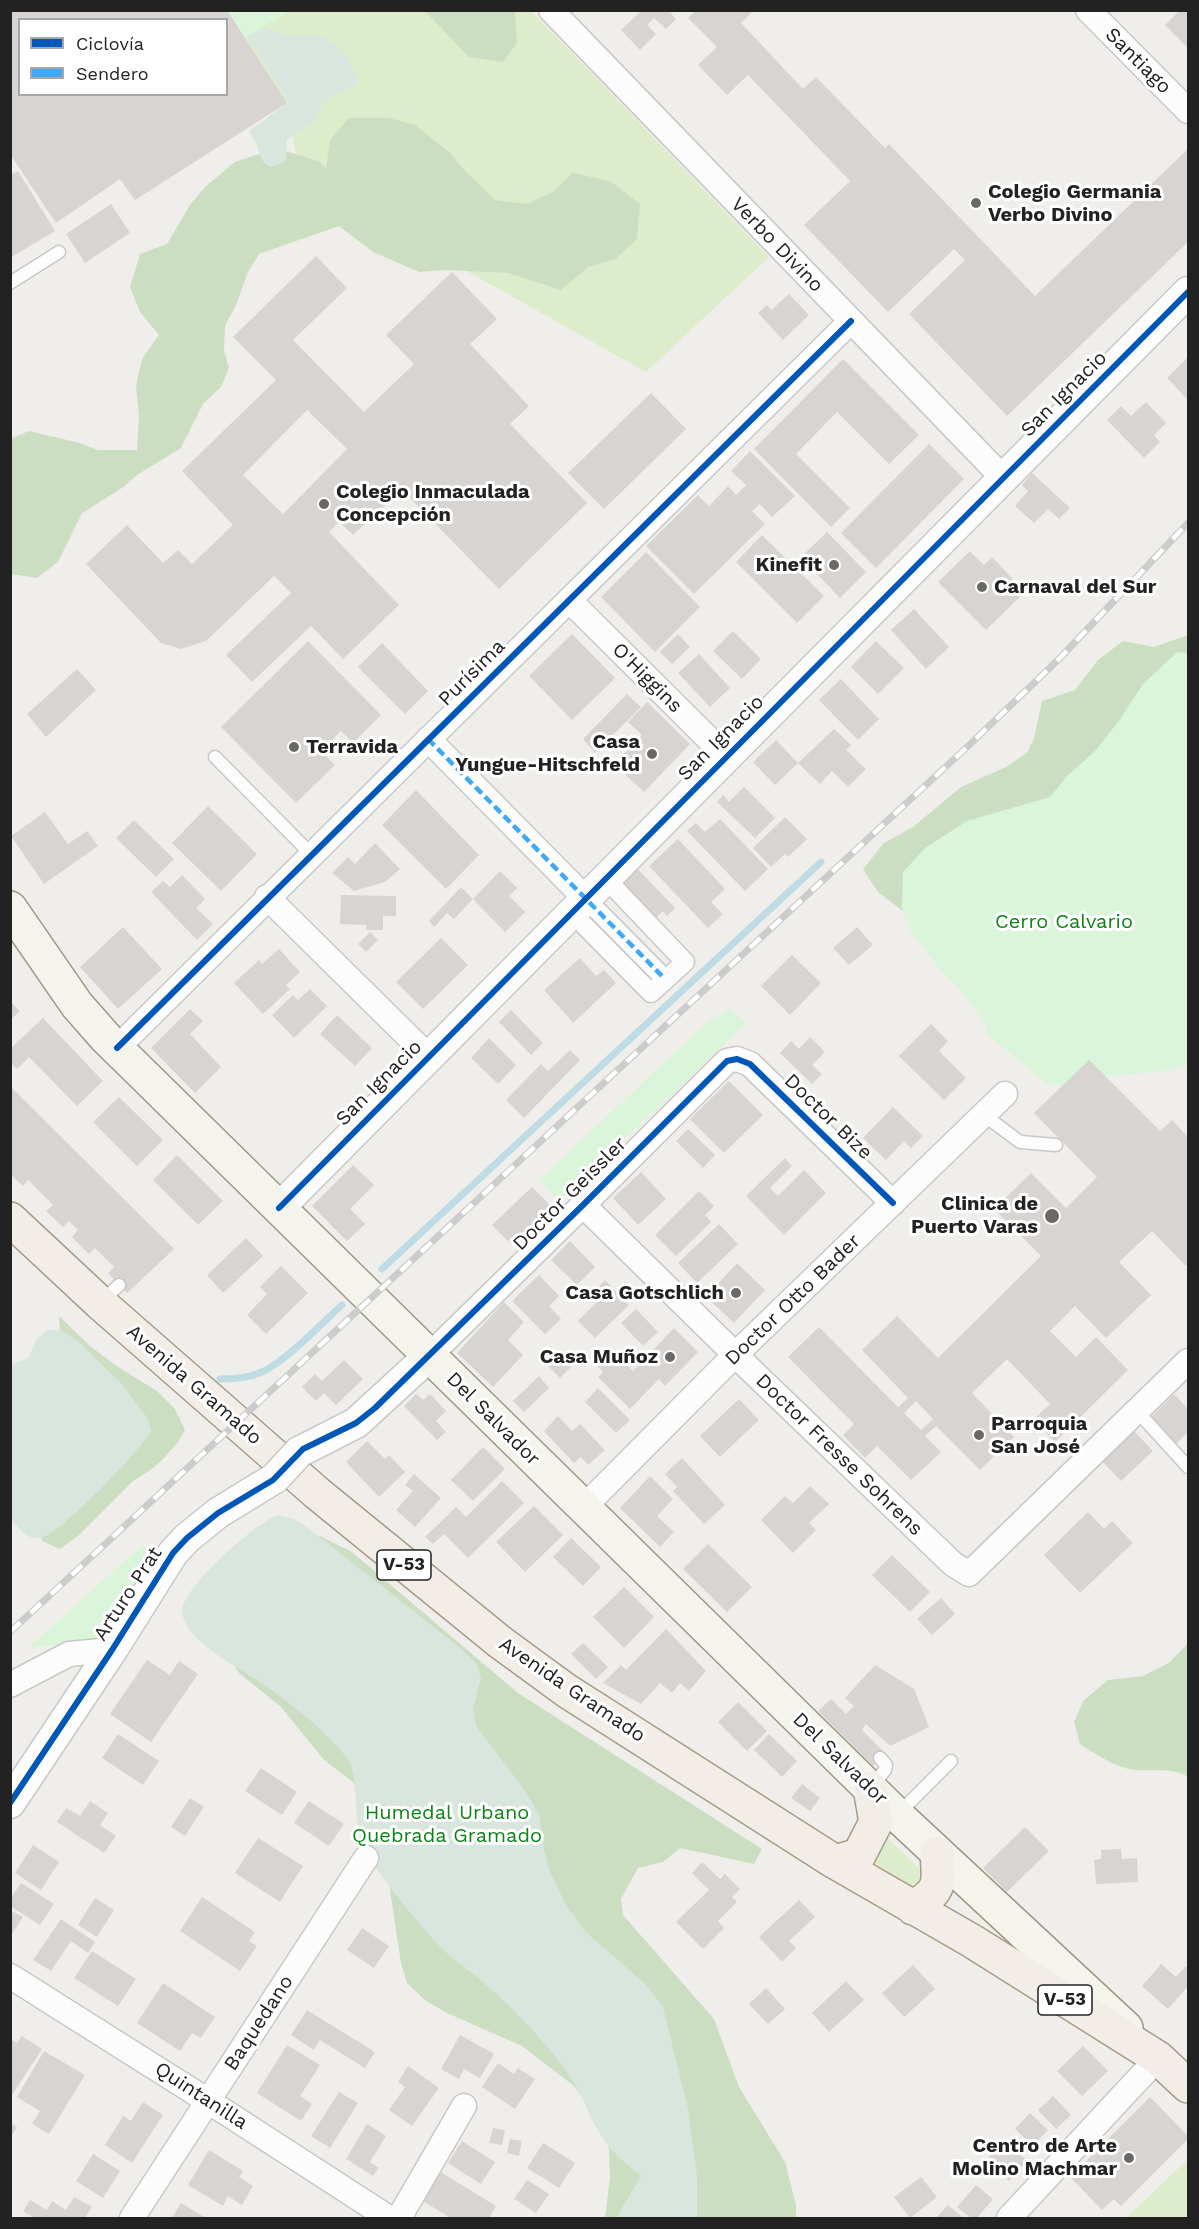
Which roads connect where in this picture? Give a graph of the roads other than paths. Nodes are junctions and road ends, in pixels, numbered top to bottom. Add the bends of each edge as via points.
1 (551, 10) edge
2 (1088, 10) edge
3 (1188, 111) edge
4 (60, 252) dead end
5 (10, 283) edge
6 (1188, 292) edge
7 (851, 321) junction
8 (1004, 478) junction
9 (569, 600) junction
10 (428, 739) junction
11 (726, 756) junction
12 (215, 757) dead end
13 (310, 854) junction
14 (267, 897) junction
15 (586, 899) junction
16 (10, 908) edge
17 (663, 977) dead end
18 (117, 1048) junction
19 (429, 1057) junction
20 (737, 1059) joint
21 (1005, 1094) dead end
22 (984, 1115) junction
23 (1056, 1145) dead end
24 (893, 1203) junction
25 (583, 1206) junction
26 (279, 1208) junction
27 (10, 1219) edge
28 (735, 1355) junction
29 (429, 1356) junction
30 (1188, 1361) edge
31 (1137, 1411) junction
32 (1188, 1467) edge
33 (583, 1508) junction
34 (112, 1650) junction
35 (10, 1685) edge
36 (951, 1761) dead end
37 (875, 1773) junction
38 (10, 1803) edge
39 (897, 1815) junction
40 (937, 1853) junction
41 (366, 1858) dead end
42 (835, 1862) junction
43 (972, 1885) junction
44 (914, 1908) junction
45 (972, 1941) junction
46 (10, 1976) edge
47 (1158, 2058) junction
48 (1188, 2086) edge
49 (208, 2101) junction
50 (464, 2106) dead end
51 (132, 2218) edge
52 (389, 2218) edge
53 (399, 2218) edge
54 (1009, 2218) edge

1 - 7 street, Verbo Divino
2 - 3 street, Santiago
4 - 5 lane
6 - 8 street, San Ignacio
7 - 8 street, Verbo Divino
7 - 9 street, Purísima
8 - 11 street, San Ignacio
9 - 10 street, Purísima
9 - 11 street, O'Higgins
10 - 13 street, Purísima
10 - 15 street
11 - 15 street, San Ignacio
12 - 13 lane
13 - 14 street, Purísima
14 - 18 street, Purísima
14 - 19 street
15 - 15 street via 607,880 685,962 651,993 573,914
15 - 17 street
15 - 19 street, San Ignacio
16 - 18 main road, Del Salvador via 76,1005
18 - 26 main road, Del Salvador
19 - 26 street, San Ignacio
20 - 24 street, Doctor Bize via 750,1064
20 - 25 street, Doctor Geissler via 716,1071
21 - 22 street, Doctor Otto Bader
22 - 23 lane via 1020,1142
22 - 24 street, Doctor Otto Bader
24 - 28 street, Doctor Otto Bader
25 - 28 street, Doctor Fresse Sohrens
25 - 29 street, Doctor Geissler
26 - 29 main road, Del Salvador
27 - 42 main road, Avenida Gramado / V-53 via 109,1294 351,1521 500,1642 567,1691
28 - 31 street, Doctor Fresse Sohrens via 953,1564 969,1574
28 - 33 street, Doctor Otto Bader
29 - 33 main road, Del Salvador
29 - 34 street, Arturo Prat, bridge via 356,1423 299,1452 274,1478 187,1538 173,1552
30 - 31 street
31 - 32 lane
33 - 37 main road, Del Salvador via 812,1725
34 - 35 street via 69,1654
34 - 38 street, Arturo Prat
36 - 39 lane
37 - 39 main road, Del Salvador
37 - 42 main road via 876,1822 859,1855
39 - 40 main road, Del Salvador
40 - 43 main road, Del Salvador
40 - 44 main road via 939,1885
41 - 49 street, Baquedano
42 - 44 main road, Avenida Gramado / V-53
43 - 45 main road
43 - 47 main road, Del Salvador
44 - 45 main road, Avenida Gramado / V-53
45 - 47 main road, Avenida Gramado / V-53
46 - 49 street, Quintanilla
47 - 48 main road, Avenida Gramado / V-53
47 - 54 street
49 - 51 street, Baquedano
49 - 52 street, Quintanilla
50 - 53 street

